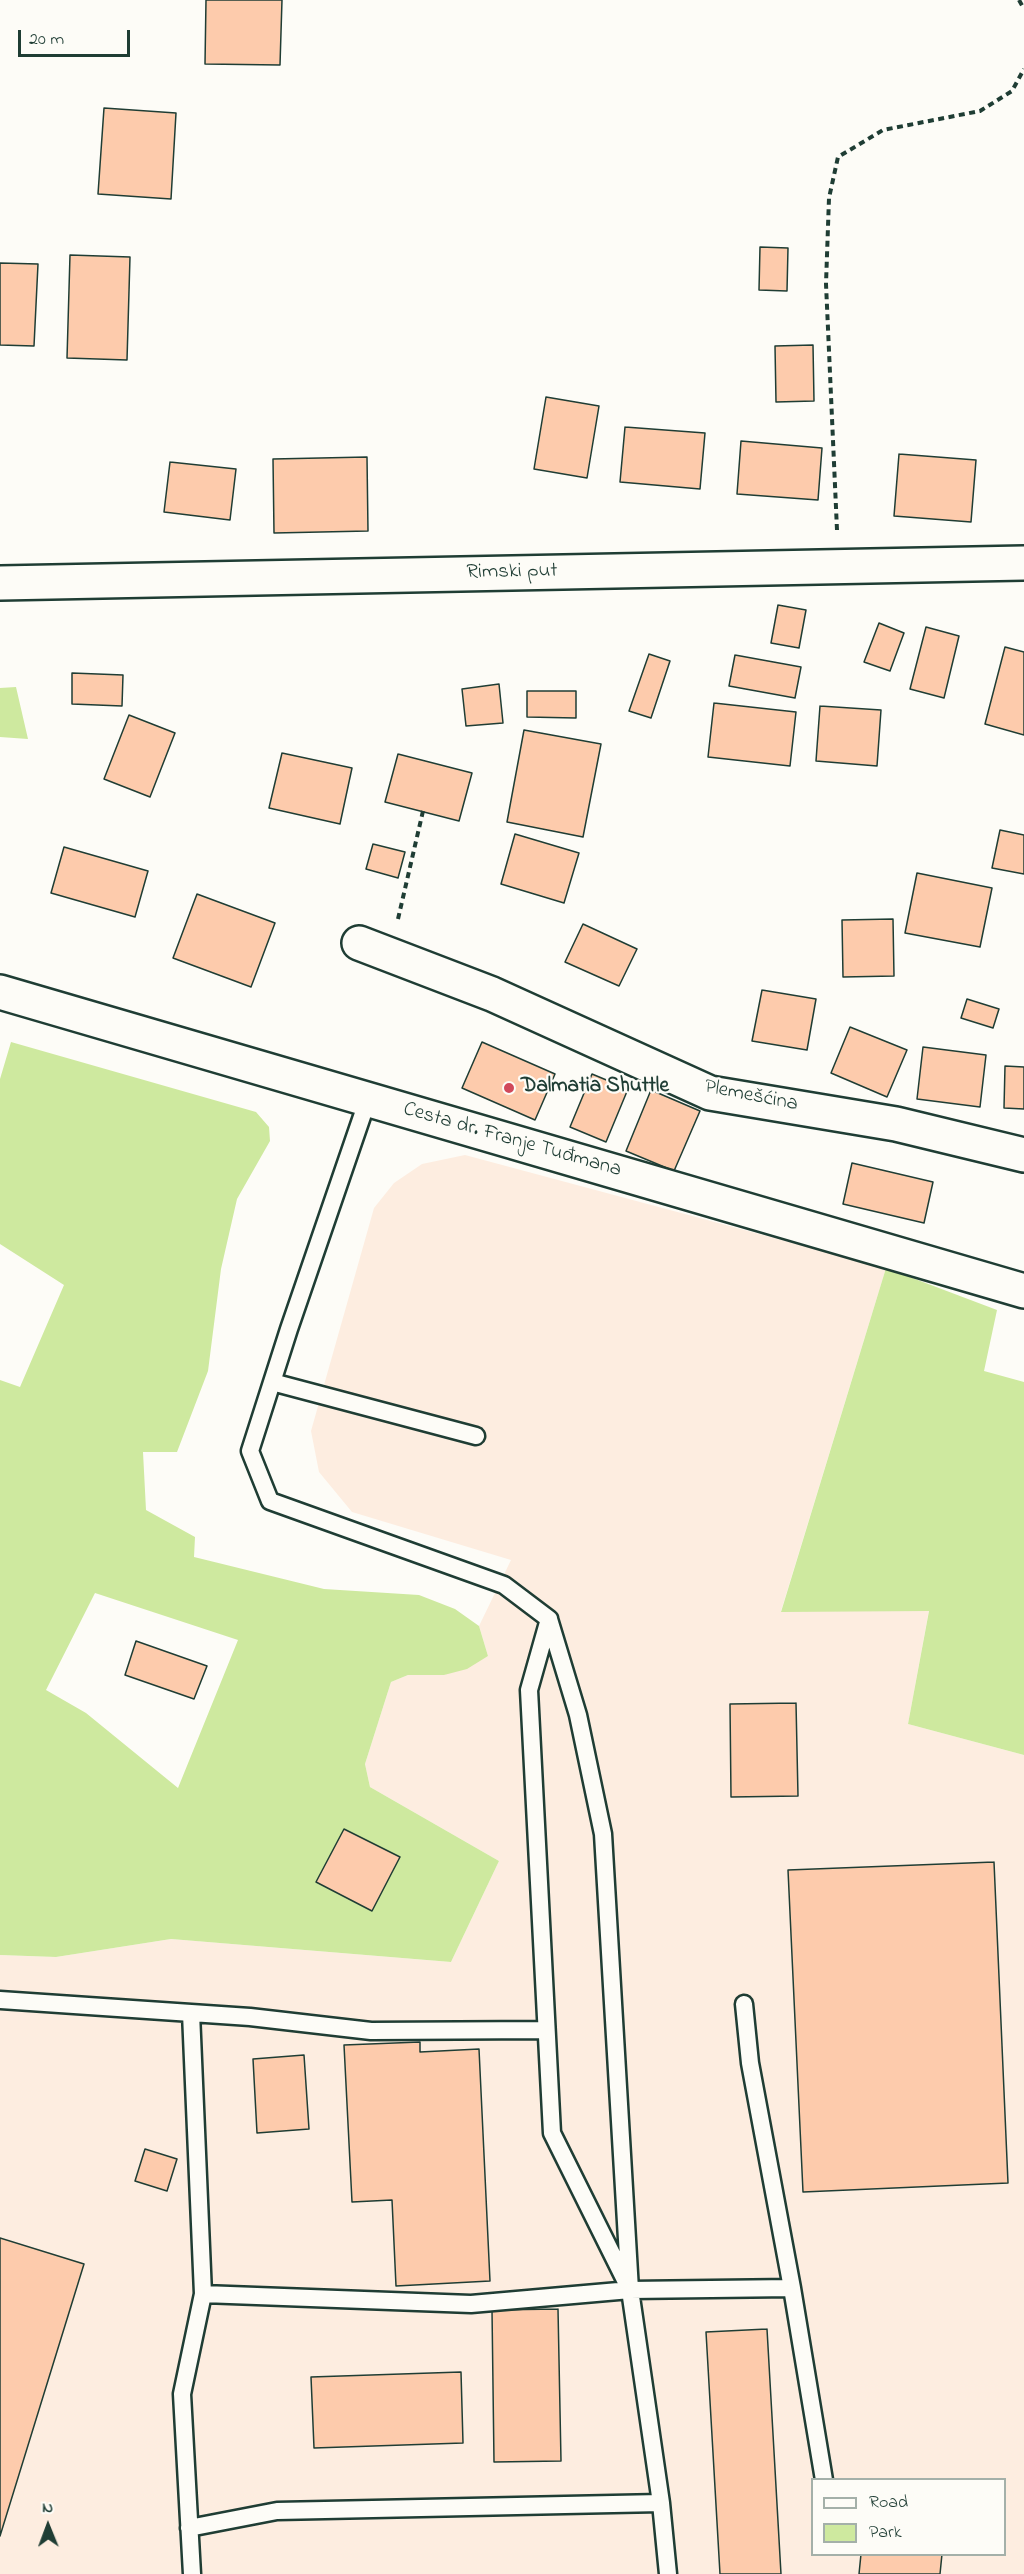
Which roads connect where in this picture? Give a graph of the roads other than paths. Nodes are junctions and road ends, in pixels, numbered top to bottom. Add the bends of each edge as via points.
1 (1024, 562) edge
2 (0, 583) edge
3 (359, 943) dead end
4 (0, 992) edge
5 (368, 1099) junction
6 (1024, 1155) edge
7 (1024, 1291) edge
8 (272, 1382) junction
9 (476, 1436) dead end
10 (549, 1619) junction
11 (0, 2000) edge
12 (744, 2004) dead end
13 (191, 2013) junction
14 (545, 2030) junction
15 (792, 2288) junction
16 (630, 2290) junction
17 (204, 2294) junction
18 (824, 2478) edge
19 (661, 2503) junction
20 (189, 2528) junction
21 (192, 2574) edge
22 (668, 2574) edge

1 - 2 street, Rimski put
3 - 6 street, Plemešćina via 492,994 710,1093 896,1124
4 - 5 street, Cesta dr. Franje Tuđmana
5 - 7 street, Cesta dr. Franje Tuđmana
5 - 8 lane
8 - 9 lane
8 - 10 lane via 250,1451 270,1501 504,1585
10 - 14 lane via 529,1690
10 - 16 lane via 578,1714 603,1834
11 - 13 lane
12 - 15 lane via 750,2063
13 - 14 lane via 371,2031
13 - 17 lane
14 - 16 lane via 552,2133
15 - 16 lane
15 - 18 lane
16 - 17 lane via 471,2304
16 - 19 lane
17 - 20 lane via 182,2394
19 - 20 lane via 277,2511
19 - 22 lane
20 - 21 lane

